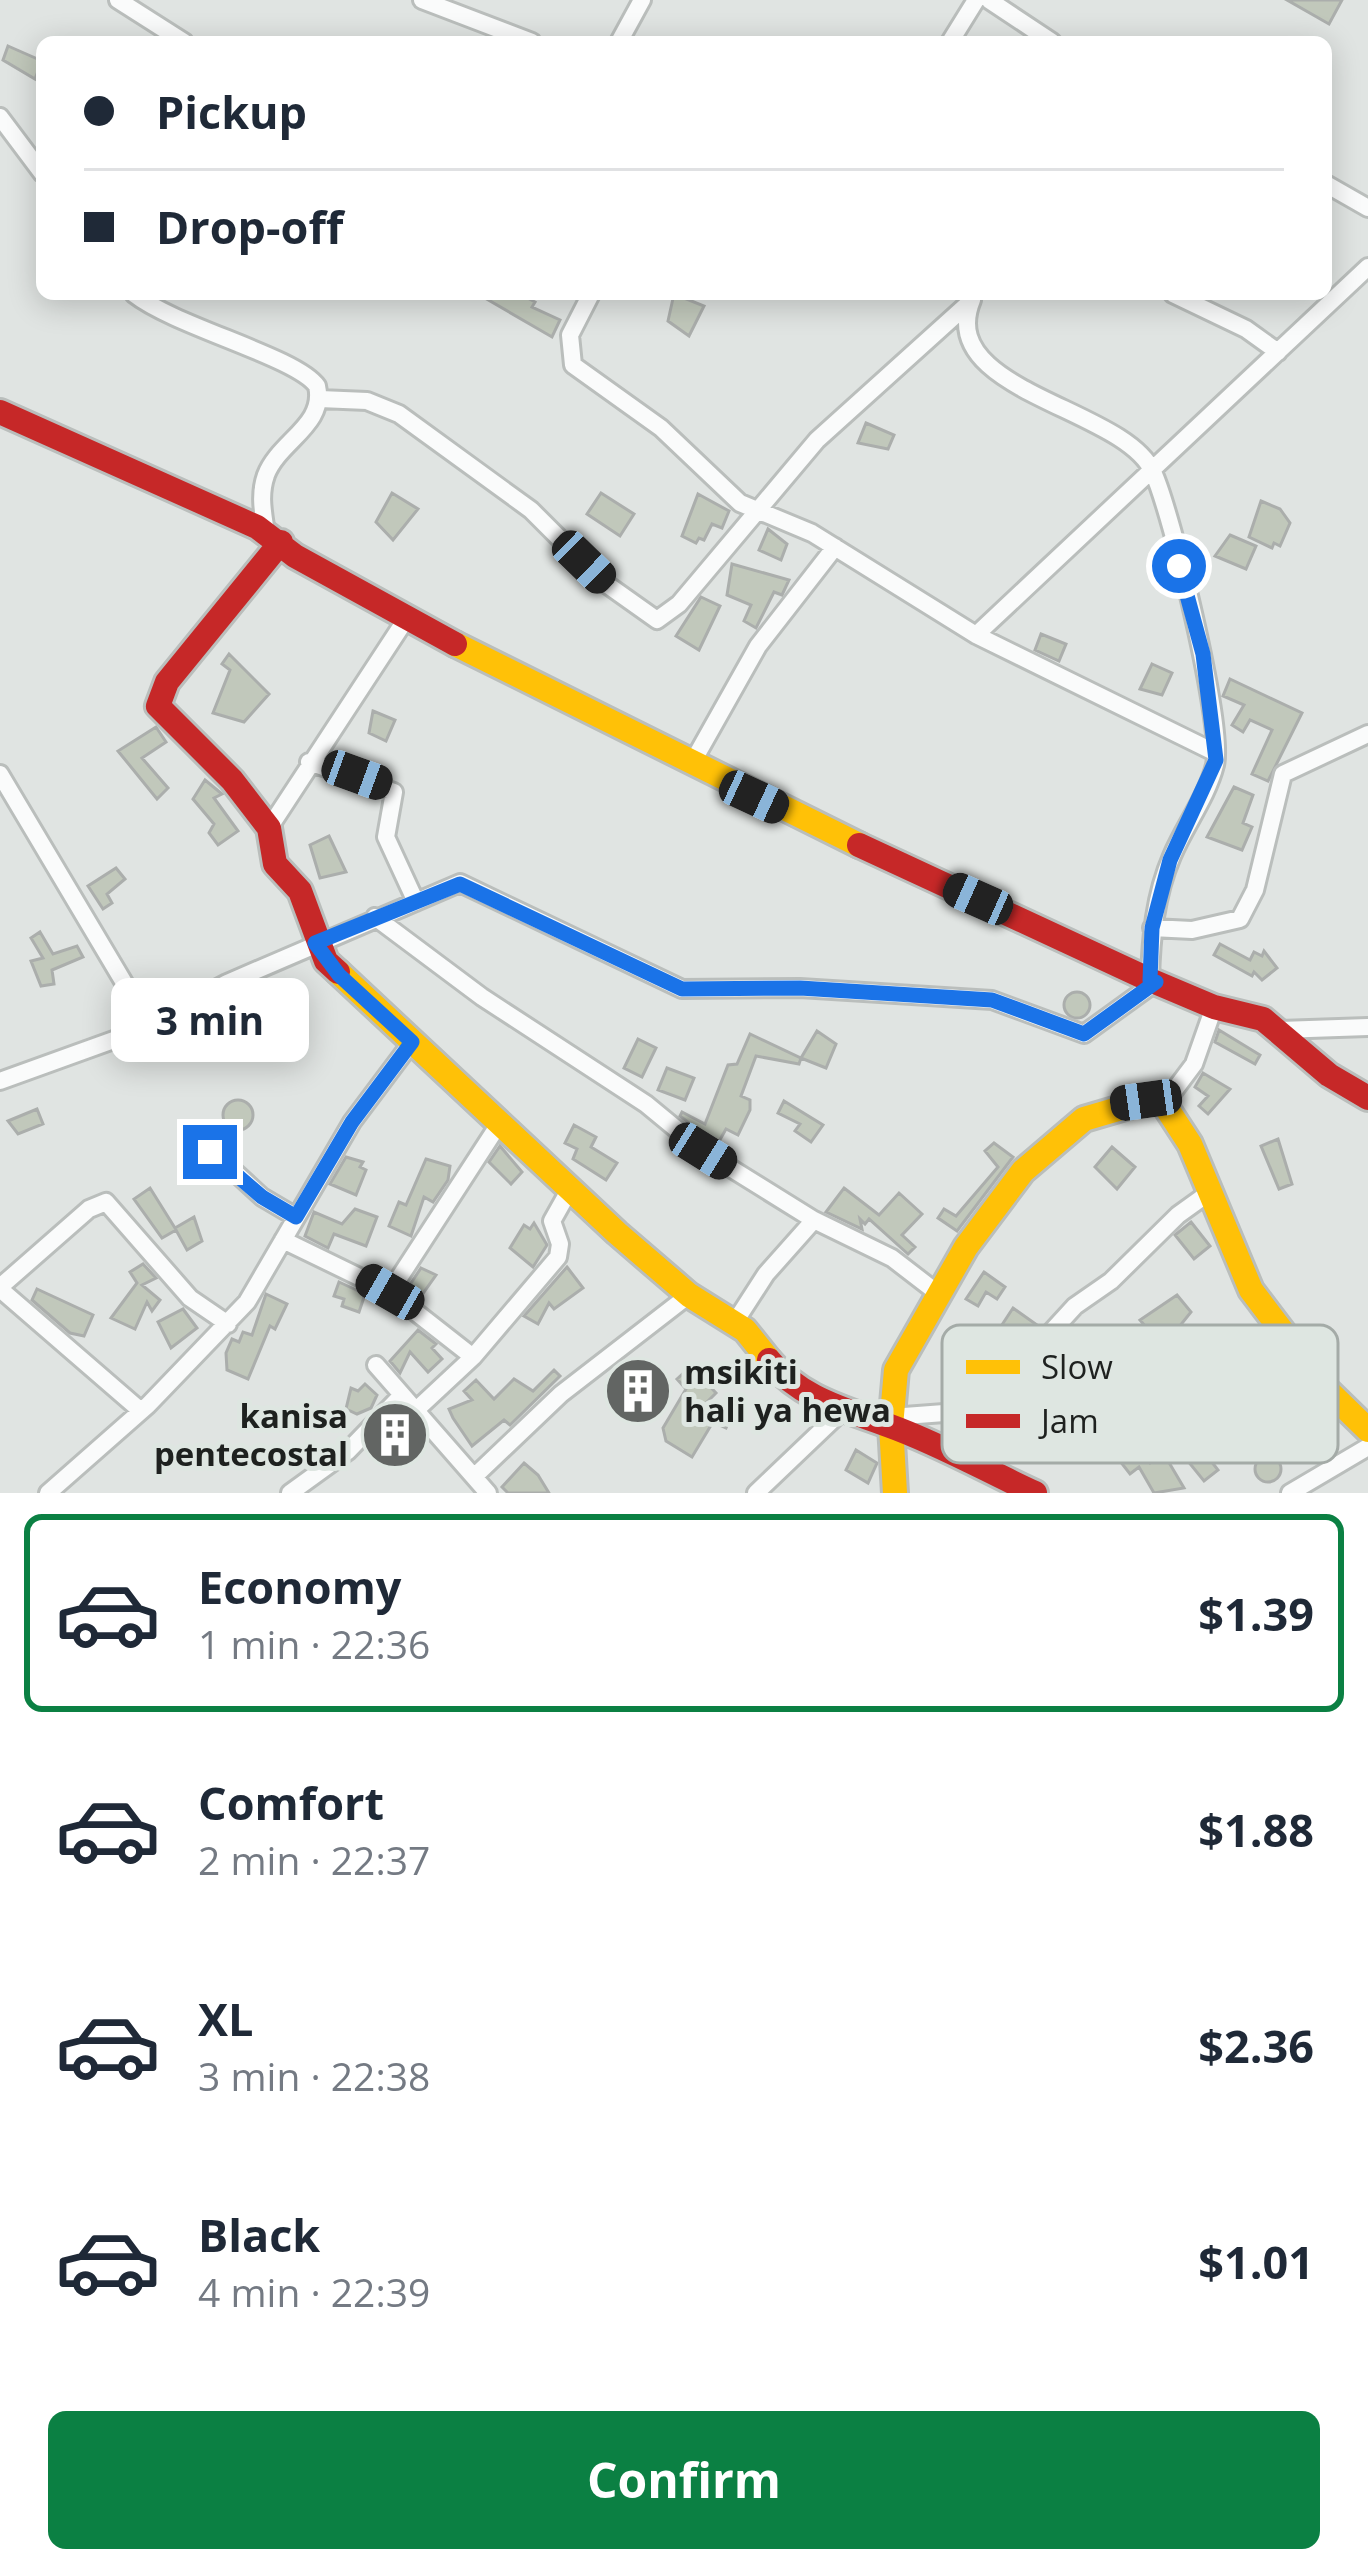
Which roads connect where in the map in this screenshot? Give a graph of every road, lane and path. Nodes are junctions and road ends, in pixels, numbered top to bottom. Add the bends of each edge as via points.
1 (118, 0) edge
2 (422, 0) edge
3 (642, 0) edge
4 (976, 0) edge
5 (989, 0) edge
6 (175, 36) edge
7 (516, 36) edge
8 (622, 36) edge
9 (954, 36) edge
10 (1043, 36) edge
11 (0, 117) edge
12 (36, 164) edge
13 (1332, 187) edge
14 (1368, 208) edge
15 (1368, 266) edge
16 (144, 300) edge
17 (588, 300) edge
18 (971, 300) edge
19 (972, 300) edge
20 (1185, 300) edge
21 (1278, 352) junction
22 (320, 399) junction
23 (0, 412) edge
24 (1153, 471) junction
25 (754, 510) junction
26 (274, 538) junction
27 (835, 547) junction
28 (406, 619) junction
29 (976, 635) junction
30 (1368, 734) edge
31 (1216, 753) junction
32 (309, 762) junction
33 (691, 765) junction
34 (0, 774) edge
35 (269, 828) junction
36 (416, 902) junction
37 (375, 917) junction
38 (1152, 928) junction
39 (315, 943) junction
40 (1153, 981) junction
41 (1214, 1006) junction
42 (148, 1023) junction
43 (1368, 1028) edge
44 (1280, 1030) junction
45 (412, 1042) junction
46 (0, 1081) edge
47 (1368, 1097) edge
48 (1165, 1104) junction
49 (501, 1121) junction
50 (190, 1131) dead end
51 (570, 1189) junction
52 (1210, 1192) junction
53 (296, 1217) junction
54 (814, 1220) junction
55 (283, 1240) junction
56 (0, 1288) edge
57 (390, 1292) junction
58 (689, 1295) junction
59 (940, 1295) junction
60 (735, 1322) junction
61 (228, 1324) junction
62 (1058, 1325) edge
63 (1278, 1325) edge
64 (473, 1357) junction
65 (376, 1365) dead end
66 (401, 1396) junction
67 (1338, 1401) edge
68 (141, 1411) junction
69 (414, 1412) junction
70 (842, 1412) junction
71 (942, 1415) edge
72 (891, 1421) junction
73 (1368, 1430) edge
74 (942, 1446) edge
75 (1368, 1447) edge
76 (975, 1463) edge
77 (477, 1474) junction
78 (48, 1493) edge
79 (290, 1493) edge
80 (488, 1493) edge
81 (756, 1493) edge
82 (895, 1493) edge
83 (1035, 1493) edge
84 (1290, 1493) edge

1 - 6 street
2 - 7 street
3 - 8 street
4 - 9 street
5 - 10 street
11 - 12 street
13 - 14 street
15 - 21 street
16 - 22 street via 306,373
17 - 25 street via 570,335 573,365
18 - 25 street
19 - 24 street via 966,323 980,356 1024,393 1120,434
20 - 21 street
21 - 24 street
22 - 25 street via 367,401 399,413 531,509 602,580 657,620
22 - 26 street via 267,472 261,503
23 - 26 street
24 - 29 street
24 - 31 street via 1203,654
25 - 27 street
26 - 28 street
26 - 35 street via 166,682 158,706
27 - 29 street
27 - 33 street via 758,646
28 - 32 street
28 - 33 street
29 - 31 street
30 - 38 street via 1283,774 1255,890 1240,919
31 - 38 street via 1170,860
32 - 35 street
32 - 36 street via 394,792 386,837
33 - 40 street
34 - 42 street
35 - 39 street via 275,864 300,892
36 - 37 street
36 - 40 street via 460,884 682,989 992,1000 1077,1033
37 - 39 street
37 - 54 street via 703,1151
38 - 40 street
39 - 42 street
39 - 45 street
40 - 41 street
41 - 44 street
41 - 48 street via 1194,1064
42 - 46 street
43 - 44 street
44 - 47 street via 1329,1075
45 - 49 street
45 - 53 street
48 - 52 street
48 - 59 street via 1152,1099 1103,1111 1040,1155 1005,1192
49 - 51 street
49 - 57 street
50 - 53 street
51 - 58 street
51 - 64 street via 552,1221 558,1258
52 - 62 street
52 - 63 street via 1251,1290
53 - 55 street
54 - 59 street via 892,1258
54 - 60 street
55 - 57 street
55 - 61 street
56 - 61 street via 106,1202 190,1298
56 - 68 street
57 - 64 street
58 - 60 street
58 - 77 street via 561,1394
59 - 72 street via 901,1358
60 - 70 street via 787,1381
61 - 68 street
64 - 69 street
65 - 66 street
66 - 69 street
66 - 79 street via 348,1451
67 - 73 street
68 - 78 street
69 - 77 street
70 - 72 street
70 - 81 street
71 - 72 street
72 - 74 street
72 - 82 street
75 - 84 street
76 - 83 street
77 - 80 street

